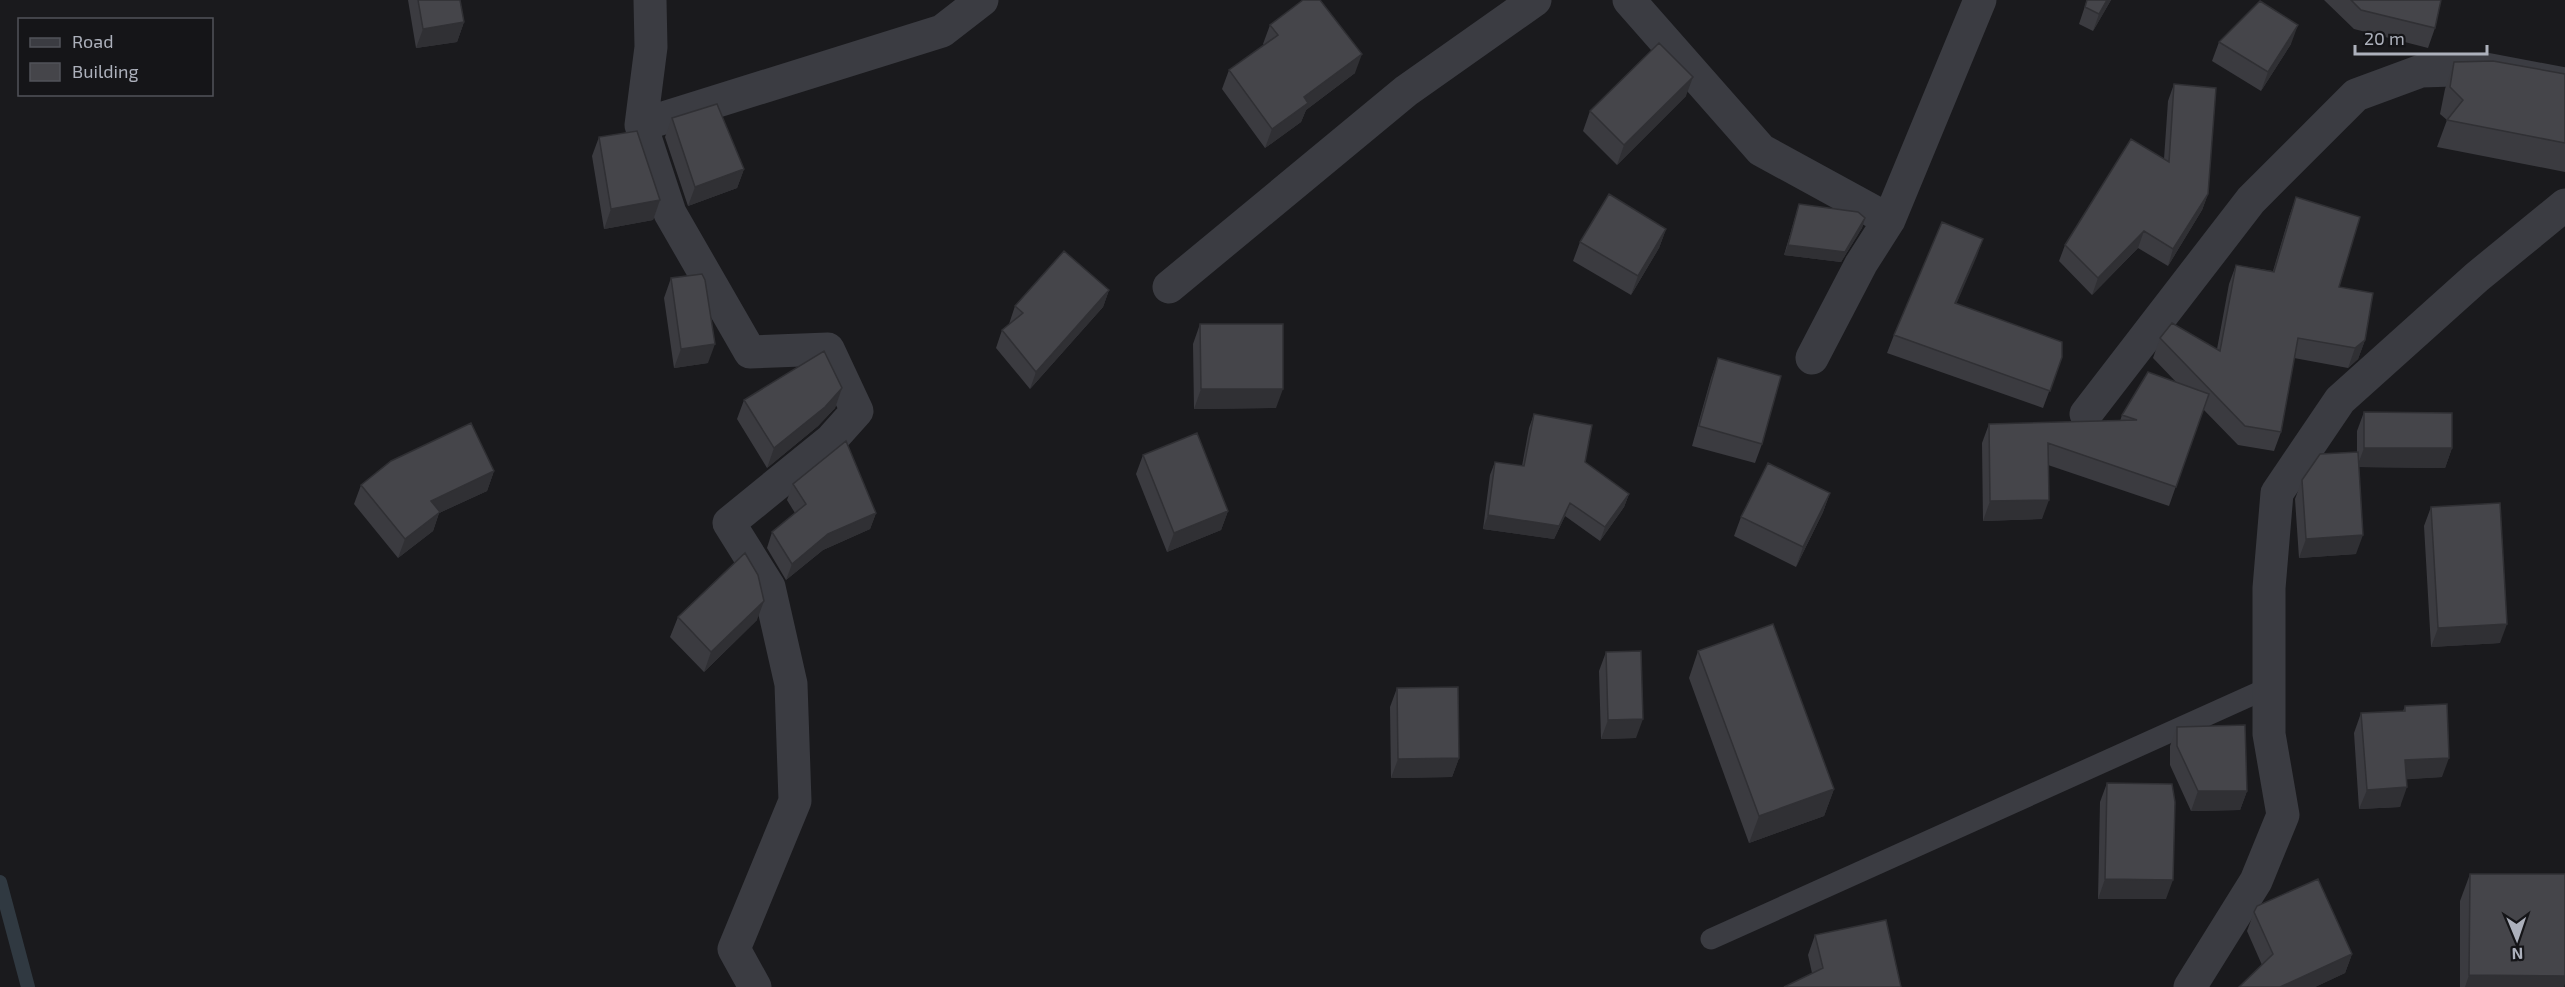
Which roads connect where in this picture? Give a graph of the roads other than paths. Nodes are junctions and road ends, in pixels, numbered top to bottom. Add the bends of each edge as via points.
1 (650, 0) edge
2 (982, 0) edge
3 (1535, 0) edge
4 (1629, 0) edge
5 (1980, 0) edge
6 (2565, 84) edge
7 (641, 125) junction
8 (2565, 205) edge
9 (1889, 220) junction
10 (1169, 287) dead end
11 (1812, 358) dead end
12 (2086, 414) dead end
13 (2270, 687) junction
14 (1711, 939) dead end
15 (755, 987) edge
16 (2190, 987) edge

1 - 7 street via 651,47
2 - 7 street via 942,31
3 - 10 street via 1406,91
4 - 9 street via 1761,150
5 - 9 street
6 - 12 street via 2486,69 2421,71 2356,95 2251,200
7 - 15 street via 670,213 750,352 828,349 857,411 831,440 729,523 770,587 791,684 795,801 734,949
8 - 13 street via 2477,277 2340,400 2277,493 2269,588
9 - 11 street via 1861,264
13 - 14 lane
13 - 16 street via 2269,734 2283,815 2256,881

